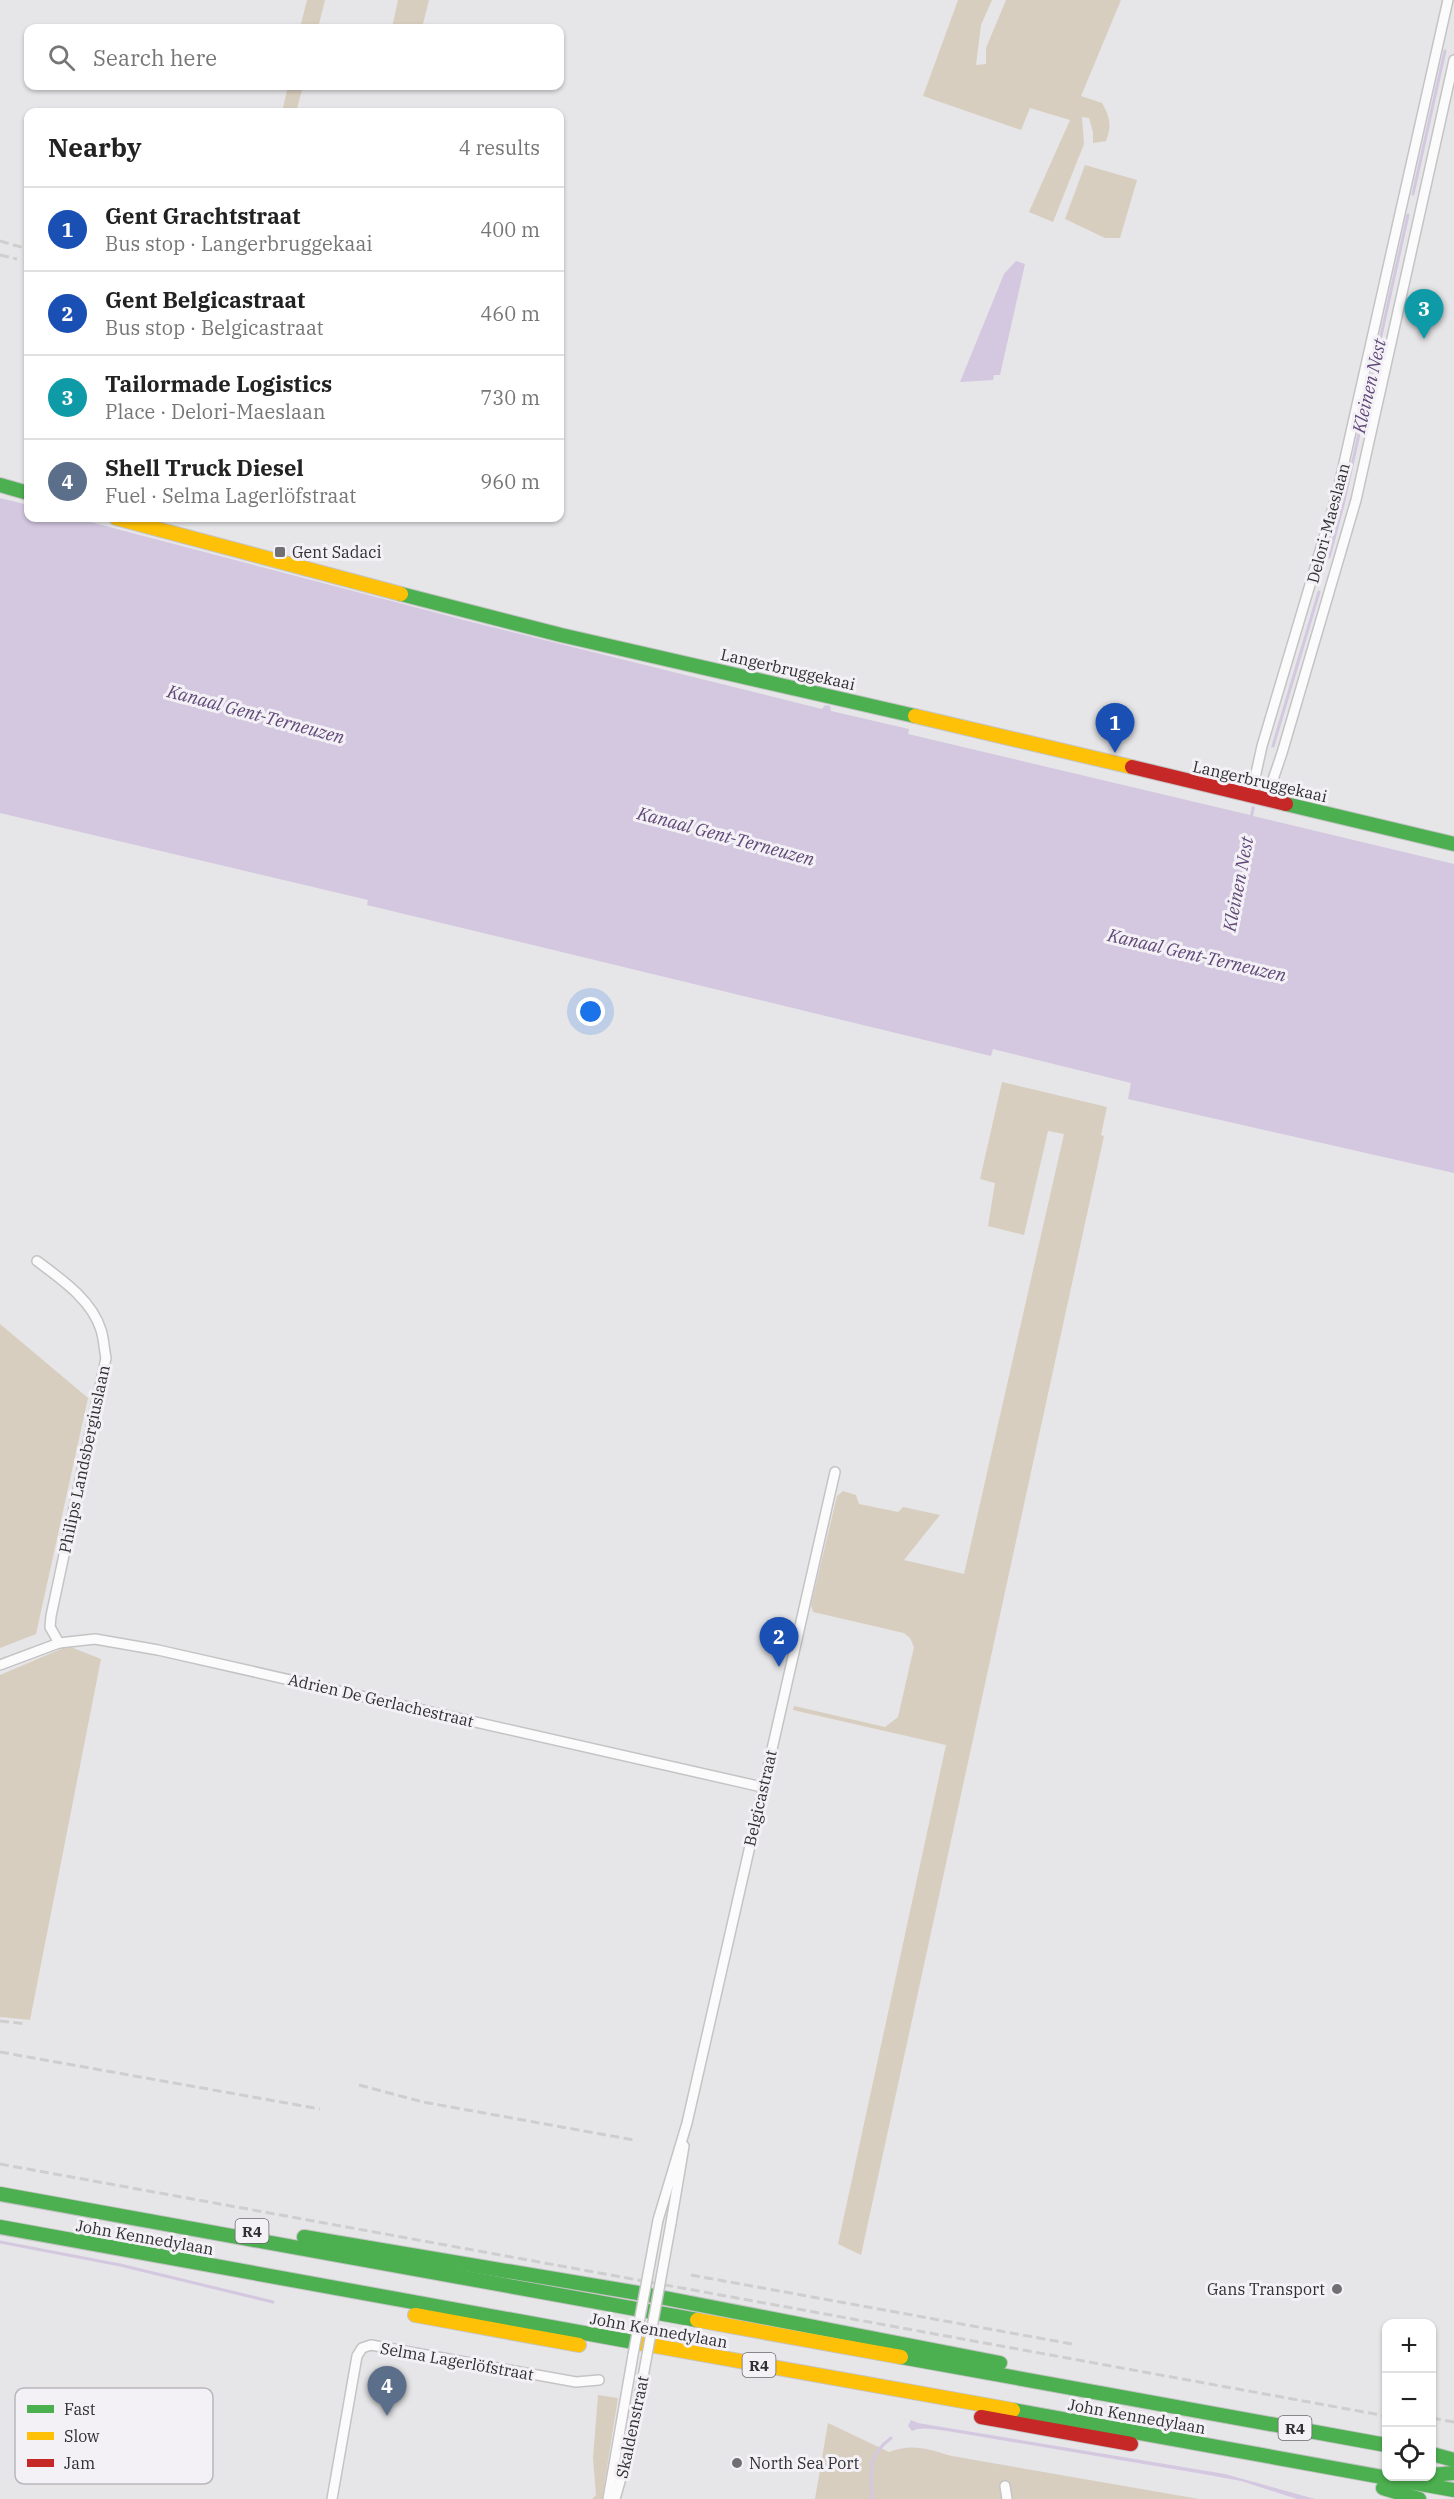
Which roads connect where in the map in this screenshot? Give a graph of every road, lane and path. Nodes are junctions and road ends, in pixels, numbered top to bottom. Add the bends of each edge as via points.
1 (1448, 0) edge
2 (1454, 60) edge
3 (0, 485) edge
4 (24, 492) edge
5 (130, 522) edge
6 (1251, 796) junction
7 (1266, 800) junction
8 (1454, 844) edge
9 (37, 1261) dead end
10 (835, 1472) dead end
11 (59, 1644) junction
12 (0, 1665) edge
13 (762, 1787) junction
14 (687, 2123) junction
15 (0, 2194) edge
16 (0, 2217) edge
17 (165, 2223) junction
18 (0, 2227) edge
19 (64, 2239) junction
20 (651, 2295) junction
21 (645, 2355) junction
22 (598, 2380) dead end
23 (938, 2409) junction
24 (1204, 2411) junction
25 (1044, 2416) junction
26 (1382, 2444) edge
27 (1436, 2454) edge
28 (1454, 2454) edge
29 (1436, 2455) edge
30 (1454, 2460) edge
31 (1382, 2467) edge
32 (1454, 2473) edge
33 (1436, 2475) edge
34 (1005, 2486) dead end
35 (1454, 2490) edge
36 (332, 2499) edge
37 (608, 2499) edge
38 (615, 2499) edge
39 (1007, 2499) edge
40 (1419, 2499) edge

1 - 6 street, Delori-Maeslaan via 1337,494 1262,746
2 - 7 street, Delori-Maeslaan via 1356,500
3 - 4 main road
5 - 6 main road, Langerbruggekaai via 561,635
6 - 7 main road, Langerbruggekaai
7 - 8 main road, Langerbruggekaai
9 - 11 street, Philips Landsbergiuslaan via 90,1310 100,1329 106,1358 51,1616 50,1627
10 - 13 street, Belgicastraat
11 - 12 street, Adrien De Gerlachestraat
11 - 13 street, Adrien De Gerlachestraat via 95,1639 144,1646
13 - 14 street, Belgicastraat
14 - 20 street, Belgicastraat, bridge via 671,2223
14 - 20 street, Belgicastraat, bridge via 658,2220
15 - 17 main road, John Kennedylaan / R4
16 - 31 main road, John Kennedylaan / R4
17 - 20 main road, R4 via 340,2241
17 - 24 main road, John Kennedylaan / R4
18 - 19 main road, John Kennedylaan / R4
19 - 21 main road via 327,2298
19 - 25 main road, John Kennedylaan / R4
20 - 21 street, bridge
20 - 24 main road via 946,2351
21 - 23 main road
21 - 37 street, Skaldenstraat via 625,2400
21 - 38 street, Skaldenstraat via 631,2443
22 - 36 street, Selma Lagerlöfstraat via 576,2382 371,2345 362,2348 357,2355
23 - 25 main road
23 - 40 main road via 1081,2437 1351,2481
24 - 26 main road, John Kennedylaan / R4
25 - 35 main road, John Kennedylaan / R4
27 - 28 main road
29 - 30 main road
32 - 33 main road
34 - 39 street

